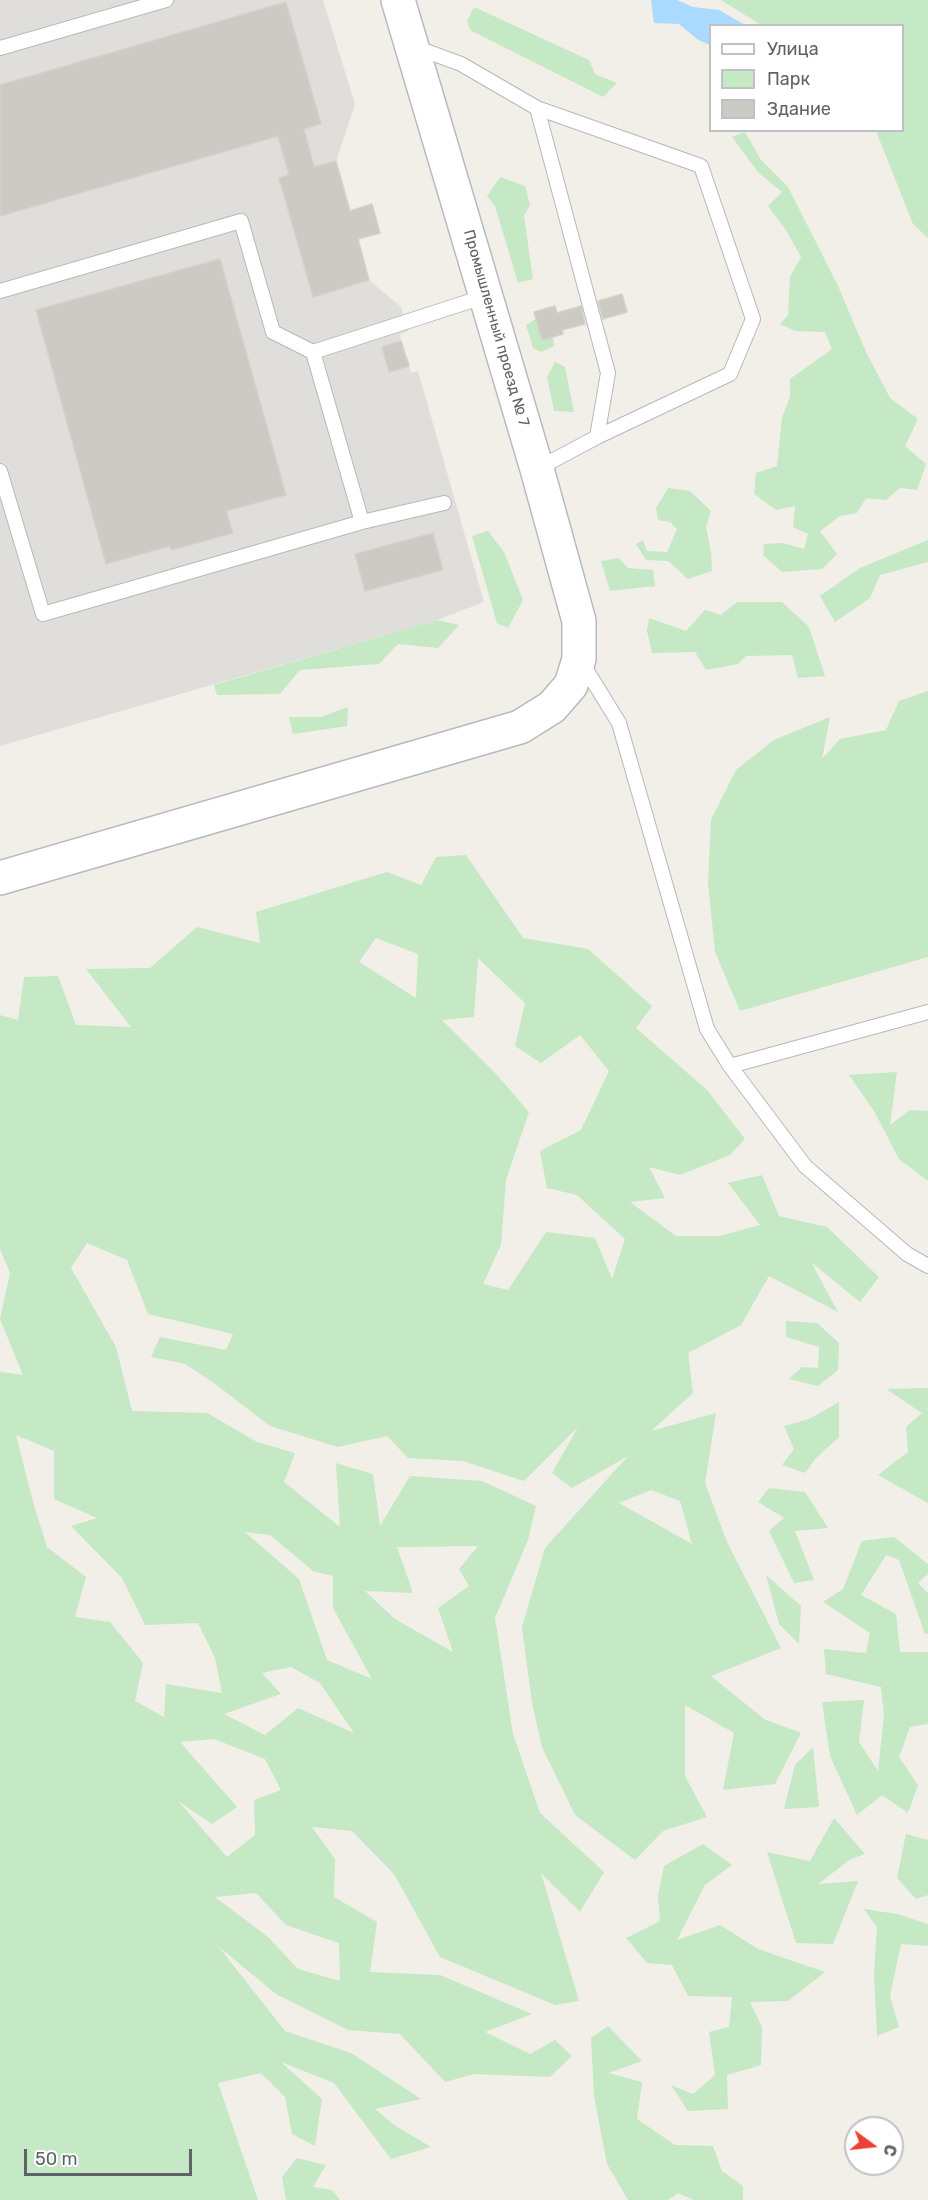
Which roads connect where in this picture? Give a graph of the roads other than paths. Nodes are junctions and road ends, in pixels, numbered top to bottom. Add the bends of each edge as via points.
1 (166, 0) edge
2 (398, 0) edge
3 (413, 46) junction
4 (0, 48) edge
5 (537, 108) junction
6 (0, 291) edge
7 (486, 296) junction
8 (313, 352) junction
9 (597, 437) junction
10 (537, 469) junction
11 (0, 471) edge
12 (444, 503) dead end
13 (362, 522) junction
14 (579, 658) junction
15 (0, 878) edge
16 (928, 1012) edge
17 (730, 1066) junction
18 (928, 1266) edge

1 - 4 lane
2 - 3 street, Промышленный проезд № 7
3 - 5 lane via 461,64
3 - 7 street, Промышленный проезд № 7
5 - 9 lane via 608,373
5 - 9 lane via 701,166 753,319 730,375
6 - 8 lane via 241,221 273,332
7 - 8 lane
7 - 10 street, Промышленный проезд № 7
8 - 13 lane
9 - 10 lane
10 - 14 street, Промышленный проезд № 7 via 579,621
11 - 13 lane via 43,614
12 - 13 lane
14 - 15 street, Промышленный проезд № 7 via 571,686 552,707 520,727
14 - 17 lane via 619,723 707,1029
16 - 17 lane
17 - 18 lane via 805,1166 907,1254

